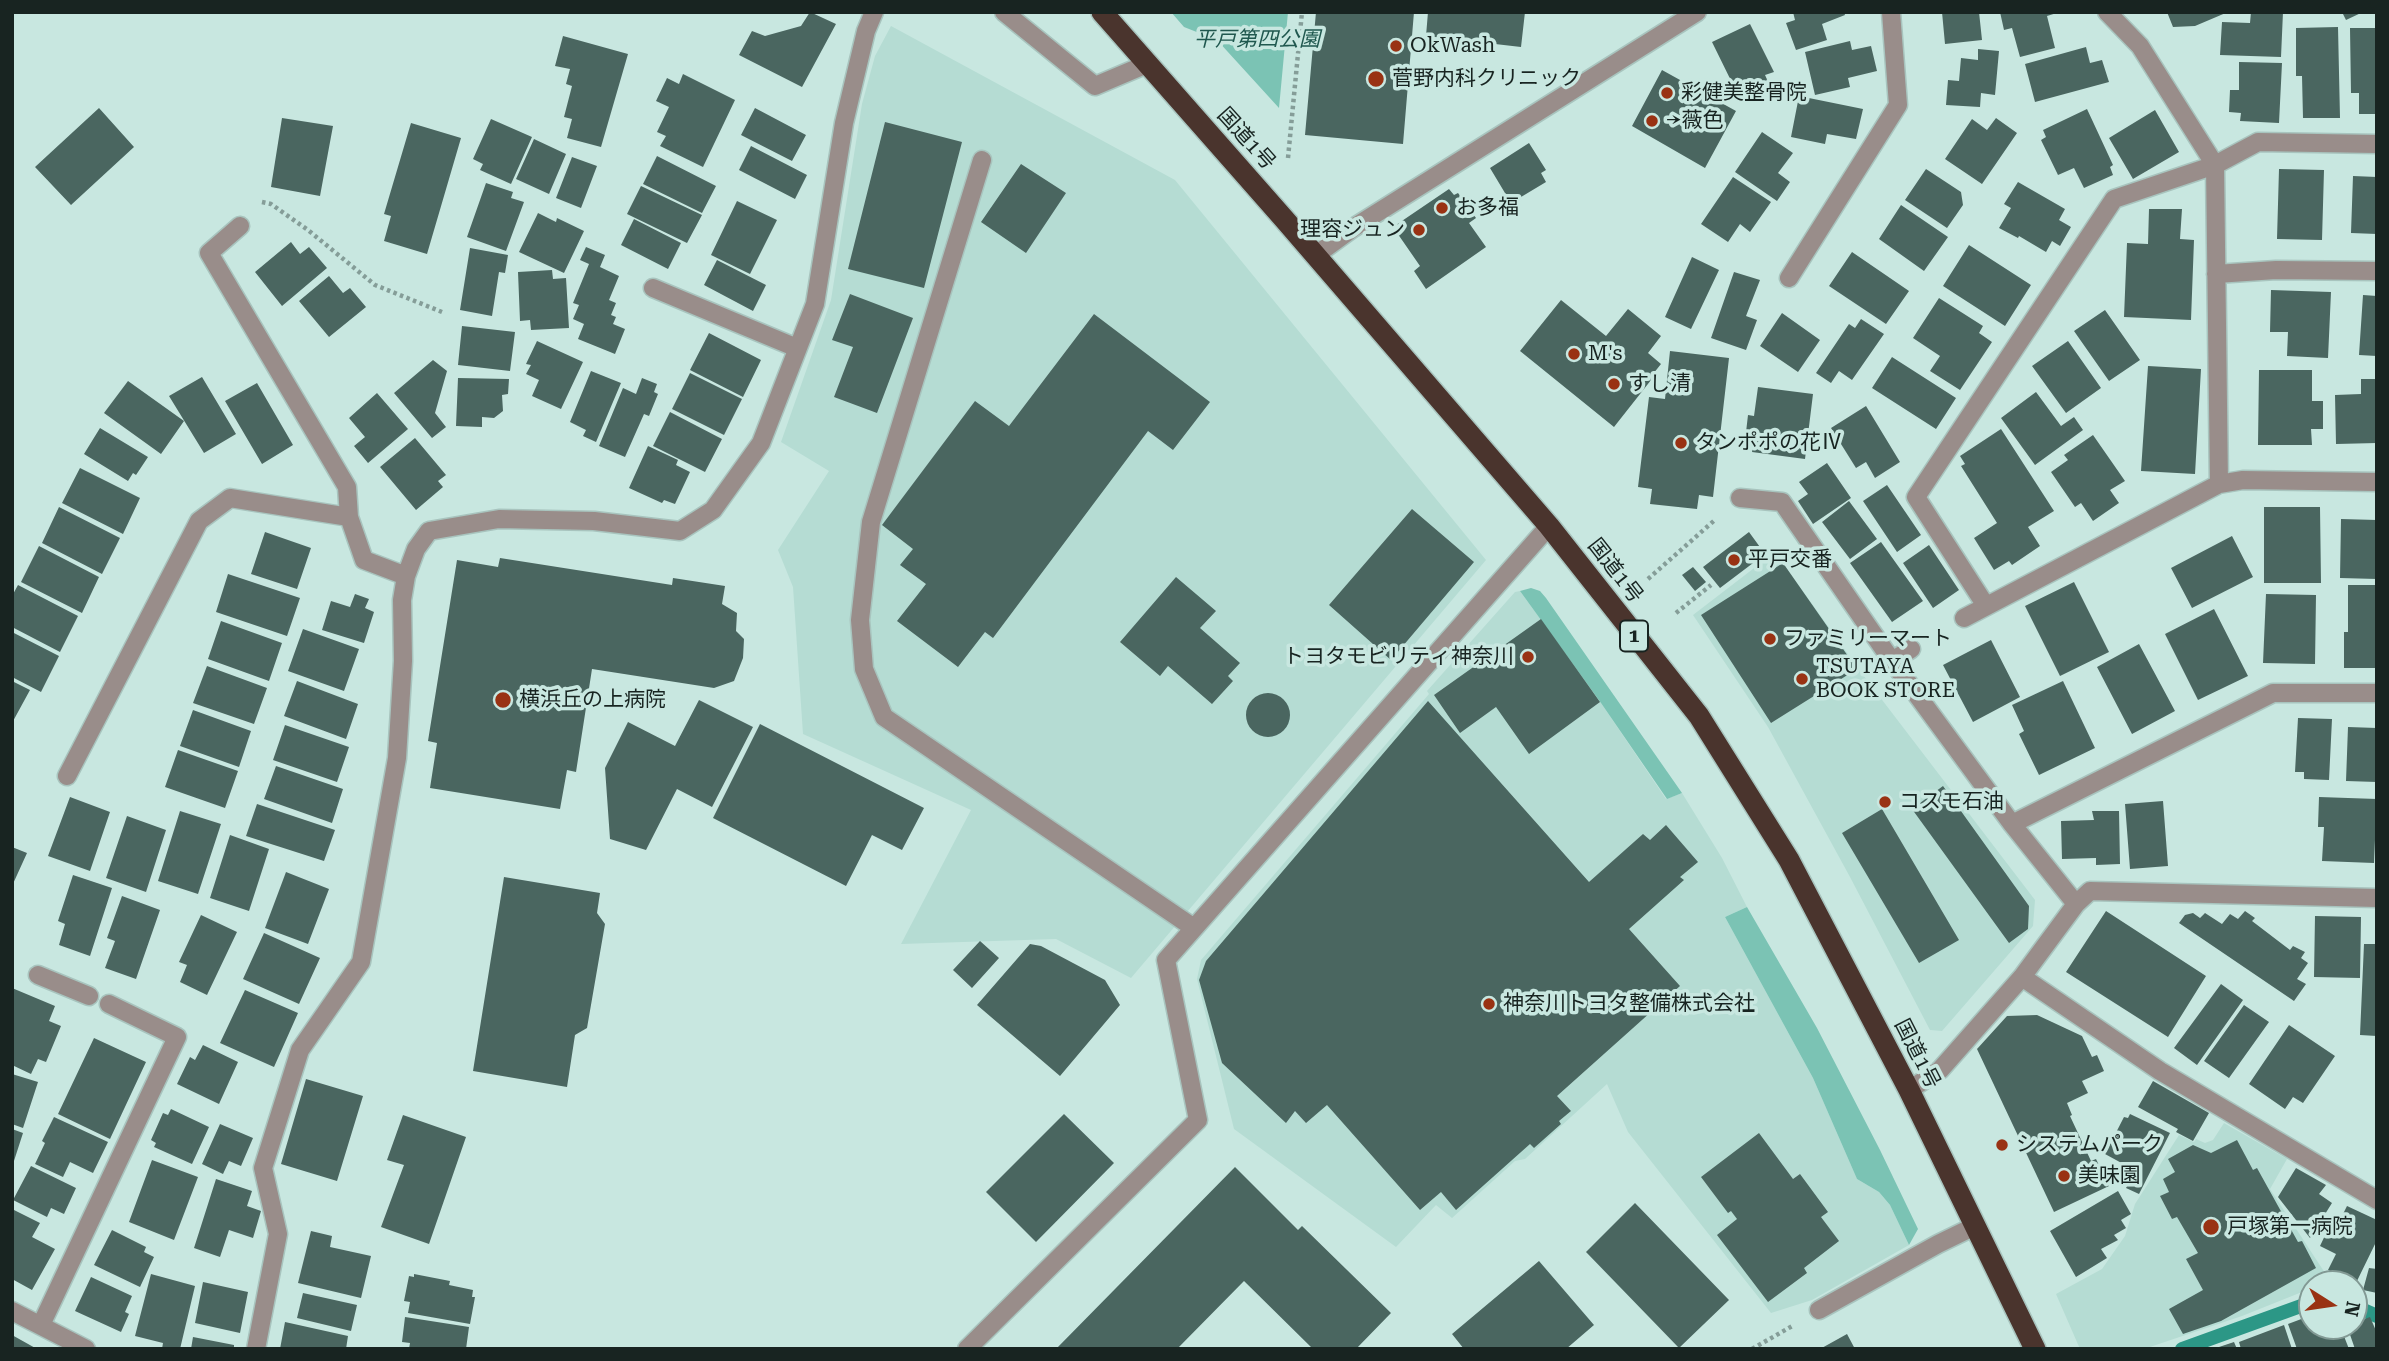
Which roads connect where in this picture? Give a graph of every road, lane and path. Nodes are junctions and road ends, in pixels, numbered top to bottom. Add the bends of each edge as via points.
1 (874, 12) edge
2 (1004, 12) edge
3 (1102, 12) edge
4 (1303, 12) edge
5 (1696, 12) edge
6 (1891, 12) edge
7 (2107, 12) edge
8 (1147, 64) junction
9 (2377, 144) edge
10 (1288, 158) dead end
11 (982, 160) dead end
12 (2215, 166) junction
13 (240, 226) joint
14 (1316, 255) junction
15 (2377, 271) edge
16 (2216, 274) junction
17 (1789, 278) dead end
18 (653, 288) dead end
19 (442, 312) dead end
20 (797, 348) junction
21 (2377, 482) edge
22 (2219, 484) junction
23 (1741, 498) dead end
24 (1718, 516) dead end
25 (349, 517) junction
26 (1549, 526) junction
27 (406, 576) junction
28 (1648, 579) dead end
29 (1711, 586) dead end
30 (1986, 606) junction
31 (1676, 613) dead end
32 (1964, 618) dead end
33 (1912, 649) dead end
34 (1892, 661) junction
35 (2377, 693) edge
36 (67, 776) dead end
37 (2012, 824) junction
38 (2377, 898) edge
39 (2076, 904) junction
40 (1194, 928) junction
41 (38, 975) dead end
42 (2022, 977) junction
43 (89, 996) dead end
44 (109, 1004) dead end
45 (1909, 1090) junction
46 (2377, 1200) edge
47 (1975, 1226) junction
48 (1819, 1310) joint
49 (12, 1311) edge
50 (41, 1325) junction
51 (55, 1342) edge
52 (86, 1349) edge
53 (256, 1349) edge
54 (967, 1349) edge
55 (1752, 1349) edge
56 (2035, 1349) edge

1 - 20 street via 844,123 815,304
2 - 8 street via 1094,86
3 - 8 highway, 国道1号 / 1
4 - 10 path
5 - 14 street
6 - 17 street via 1898,105
7 - 12 street via 2140,47
8 - 14 highway, 国道1号 / 1
9 - 12 street via 2258,142
11 - 40 street via 871,522 860,620 864,669 884,717
12 - 16 street
12 - 30 street via 2114,199 1916,497
13 - 19 path via 262,201 271,204 375,285
13 - 25 street via 209,253 347,487
14 - 26 highway, 国道1号 / 1
15 - 16 street
16 - 22 street
18 - 20 street
20 - 27 street via 761,443 713,510 680,531 594,521 499,519 429,531
21 - 22 street via 2243,480
22 - 30 street
23 - 34 street via 1782,502
24 - 28 path
25 - 27 street via 364,560
25 - 36 street via 229,498 199,521
26 - 40 street
26 - 45 highway, 国道1号 / 1 via 1699,716 1788,860
27 - 53 street via 397,758 360,962 300,1050 263,1168 278,1234
29 - 31 path
30 - 32 street
33 - 34 street
34 - 37 street
35 - 37 street via 2273,693
37 - 39 street
38 - 39 street via 2091,891
39 - 42 street
40 - 54 street via 1166,960 1198,1120
41 - 43 street
42 - 45 street via 1940,1070
42 - 46 street via 2160,1070
44 - 50 street via 177,1037
45 - 47 highway, 国道1号 / 1
47 - 48 street
47 - 56 highway, 国道1号 / 1
48 - 55 path
49 - 50 street
50 - 51 street
51 - 52 street

